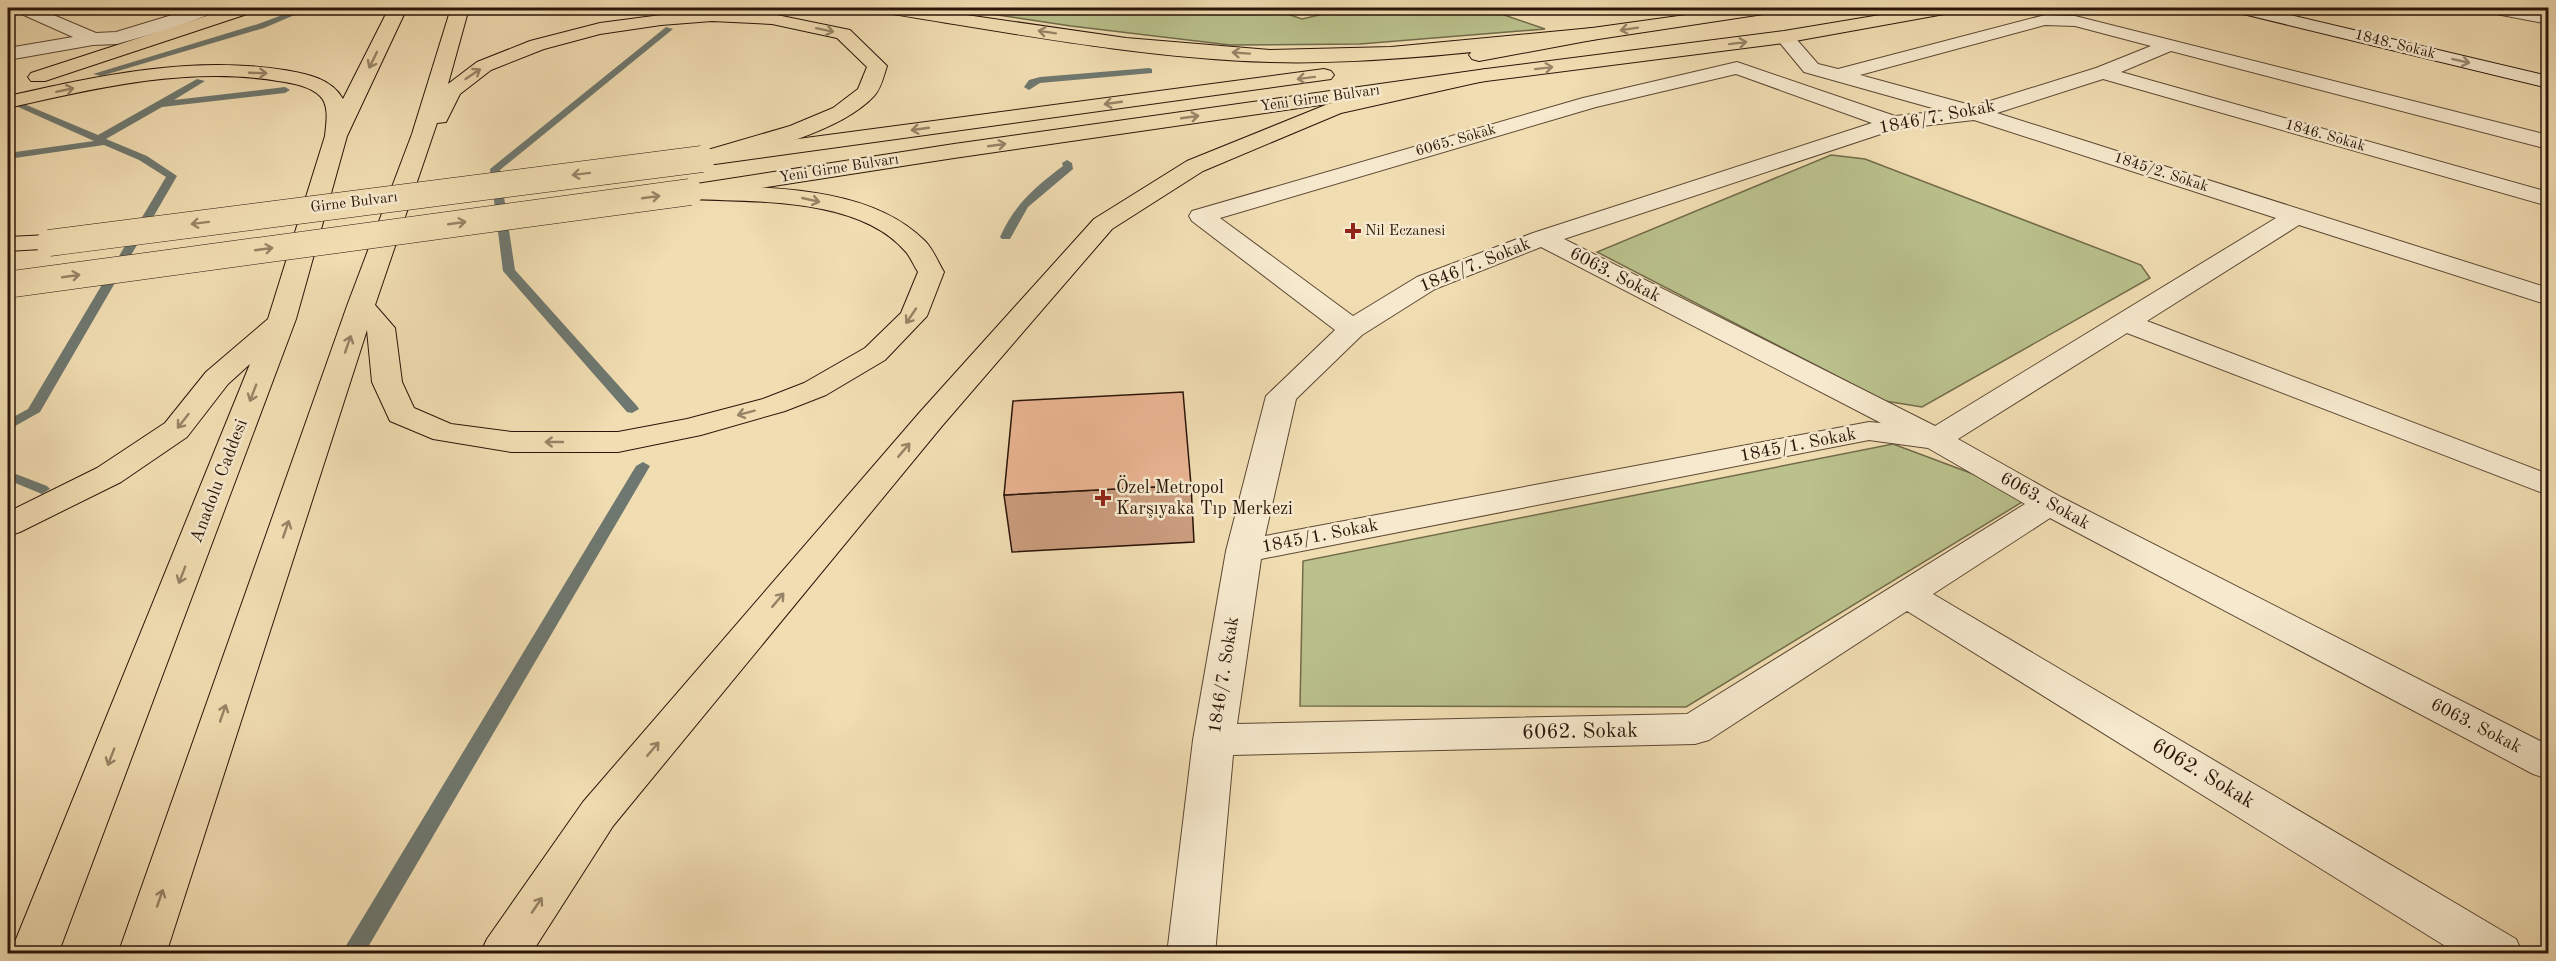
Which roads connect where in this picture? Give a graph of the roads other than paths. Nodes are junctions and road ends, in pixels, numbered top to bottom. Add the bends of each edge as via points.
1 (23, 8) edge
2 (210, 8) edge
3 (247, 8) edge
4 (398, 8) edge
5 (460, 8) edge
6 (886, 8) edge
7 (1770, 8) edge
8 (1950, 8) edge
9 (2241, 8) edge
10 (2297, 8) edge
11 (2491, 8) edge
12 (2548, 20) edge
13 (1592, 34) junction
14 (1784, 37) junction
15 (93, 39) junction
16 (2170, 45) junction
17 (8, 54) edge
18 (1642, 55) junction
19 (2548, 65) edge
20 (1737, 68) junction
21 (2103, 72) junction
22 (1486, 75) junction
23 (1837, 75) junction
24 (2548, 82) edge
25 (8, 88) edge
26 (8, 102) edge
27 (1976, 113) junction
28 (1893, 123) junction
29 (423, 134) junction
30 (336, 136) junction
31 (2548, 142) edge
32 (702, 159) junction
33 (690, 192) junction
34 (2548, 199) edge
35 (2296, 216) junction
36 (1542, 238) junction
37 (49, 243) junction
38 (8, 244) edge
39 (8, 249) edge
40 (9, 284) edge
41 (2548, 297) edge
42 (361, 306) junction
43 (282, 320) junction
44 (2125, 322) junction
45 (1352, 329) junction
46 (1935, 439) junction
47 (2548, 485) edge
48 (2049, 504) junction
49 (8, 525) edge
50 (1244, 551) junction
51 (1907, 596) junction
52 (1214, 740) junction
53 (2548, 764) edge
54 (34, 954) edge
55 (141, 954) edge
56 (504, 954) edge
57 (1191, 954) edge
58 (2499, 954) edge

1 - 15 street
2 - 15 street via 117,38
3 - 25 main road
4 -> 30 main road, Anadolu Caddesi
5 - 29 main road
13 -> 6 main road via 1361,55 1269,56 1135,45
7 -> 13 main road, Yeni Girne Bulvarı
8 - 14 main road, Yeni Girne Bulvarı
9 -> 24 street, 1848. Sokak
10 - 19 street, 1848. Sokak
11 - 12 street
13 -> 32 main road, Yeni Girne Bulvarı via 1482,55
18 -> 14 main road, Yeni Girne Bulvarı
14 - 23 street, 1845/2. Sokak via 1811,68
15 - 17 street
16 - 21 street, 1846/7. Sokak
16 - 23 street via 2075,21 2045,20
16 - 31 street
18 - 20 street
22 -> 18 main road, Yeni Girne Bulvarı
20 - 28 street
20 - 45 street, 6065. Sokak via 1590,102 1201,216
21 - 27 street, 1846/7. Sokak
21 - 34 street, 1846. Sokak
33 -> 22 main road, Yeni Girne Bulvarı
56 -> 22 main road via 597,814 931,419 1102,224 1195,165 1335,108
23 - 27 street, 1845/2. Sokak
26 -> 30 main road via 128,79 218,72 276,74 310,82 331,95 338,111
27 - 28 street, 1846/7. Sokak
27 - 35 street, 1845/2. Sokak
28 - 36 street, 1846/7. Sokak
29 -> 32 main road via 439,115 451,91 484,66 537,45 651,21 712,16 772,19 843,34 877,66 867,92 840,112 798,131
29 - 42 main road
30 - 43 main road, Anadolu Caddesi
32 -> 37 main road, Girne Bulvarı, bridge
40 -> 33 main road, bridge
33 -> 42 main road via 800,197 884,222 916,247 931,272 913,316 875,354 815,389 774,405 618,442 511,442 444,432 401,414 387,382 381,328
35 - 41 street, 1845/2. Sokak
35 - 44 street
36 - 45 street, 1846/7. Sokak via 1426,283
36 - 46 street, 6063. Sokak
37 - 38 main road
37 - 39 main road, Girne Bulvarı
55 -> 42 main road
43 -> 49 main road via 217,378 176,430 109,475
43 -> 54 main road, Anadolu Caddesi
44 - 46 street
44 - 47 street
45 - 50 street, 1846/7. Sokak via 1281,396
46 - 48 street, 6063. Sokak
46 - 50 street, 1845/1. Sokak via 1869,431
48 - 51 street, 6062. Sokak
48 - 53 street, 6063. Sokak
50 - 52 street, 1846/7. Sokak
51 - 52 street, 6062. Sokak via 1695,729
51 - 58 street, 6062. Sokak
52 - 57 street, 1846/7. Sokak

